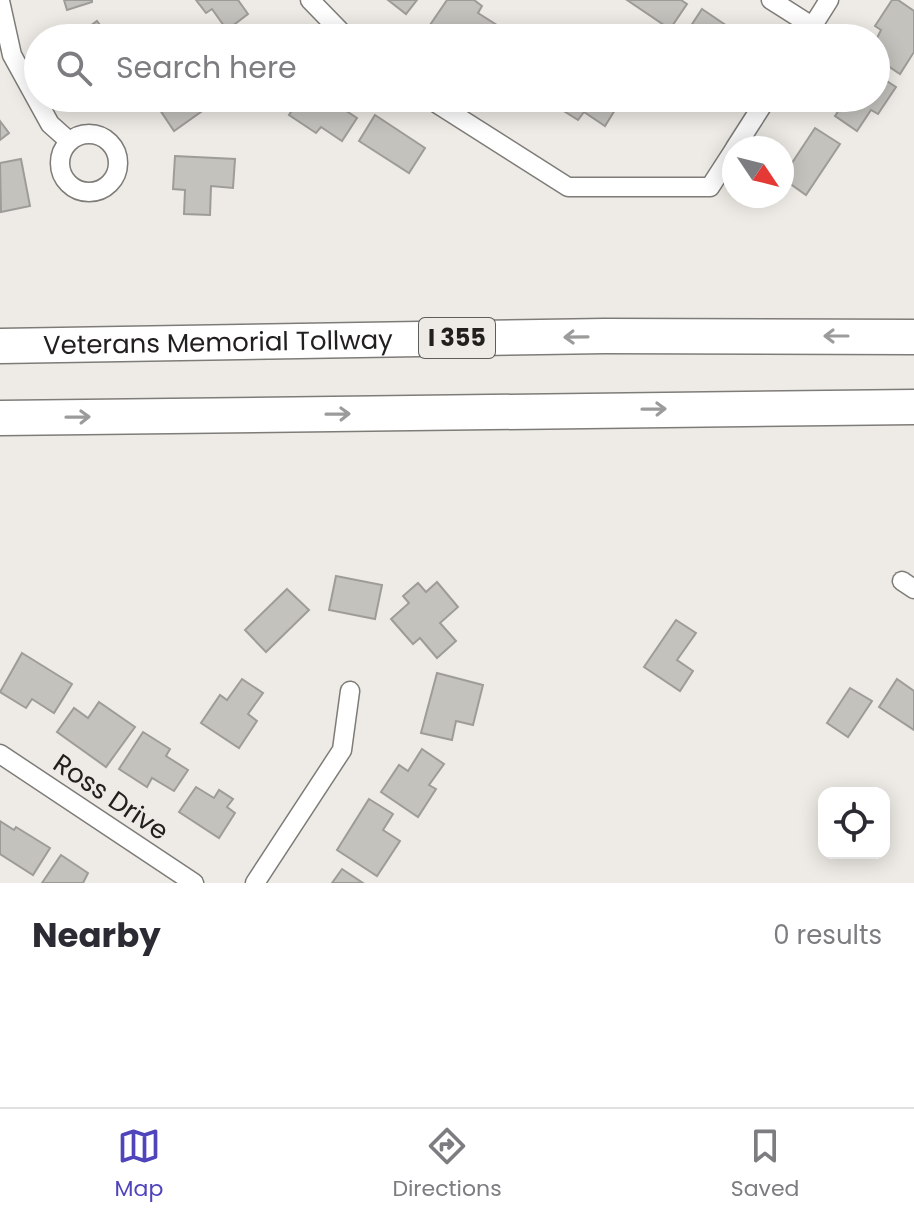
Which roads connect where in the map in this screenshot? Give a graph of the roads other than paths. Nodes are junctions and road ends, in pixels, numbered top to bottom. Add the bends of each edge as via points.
1 (310, 0) edge
2 (771, 0) edge
3 (829, 0) edge
4 (0, 1) edge
5 (333, 24) edge
6 (800, 24) edge
7 (814, 24) edge
8 (24, 77) edge
9 (43, 112) edge
10 (450, 112) edge
11 (758, 112) edge
12 (742, 136) edge
13 (69, 141) dead end
14 (722, 168) edge
15 (914, 337) edge
16 (0, 346) edge
17 (914, 407) edge
18 (0, 418) edge
19 (350, 691) dead end
20 (0, 754) edge
21 (194, 883) edge
22 (255, 883) edge

1 - 5 street
2 - 6 street
3 - 7 street
4 - 8 street via 12,55
9 - 13 street
10 - 14 street via 568,187 710,187
11 - 12 street
15 -> 16 highway, Veterans Memorial Tollway / I 355 via 605,336
18 -> 17 highway
19 - 22 street via 342,750
20 - 21 street, Ross Drive

